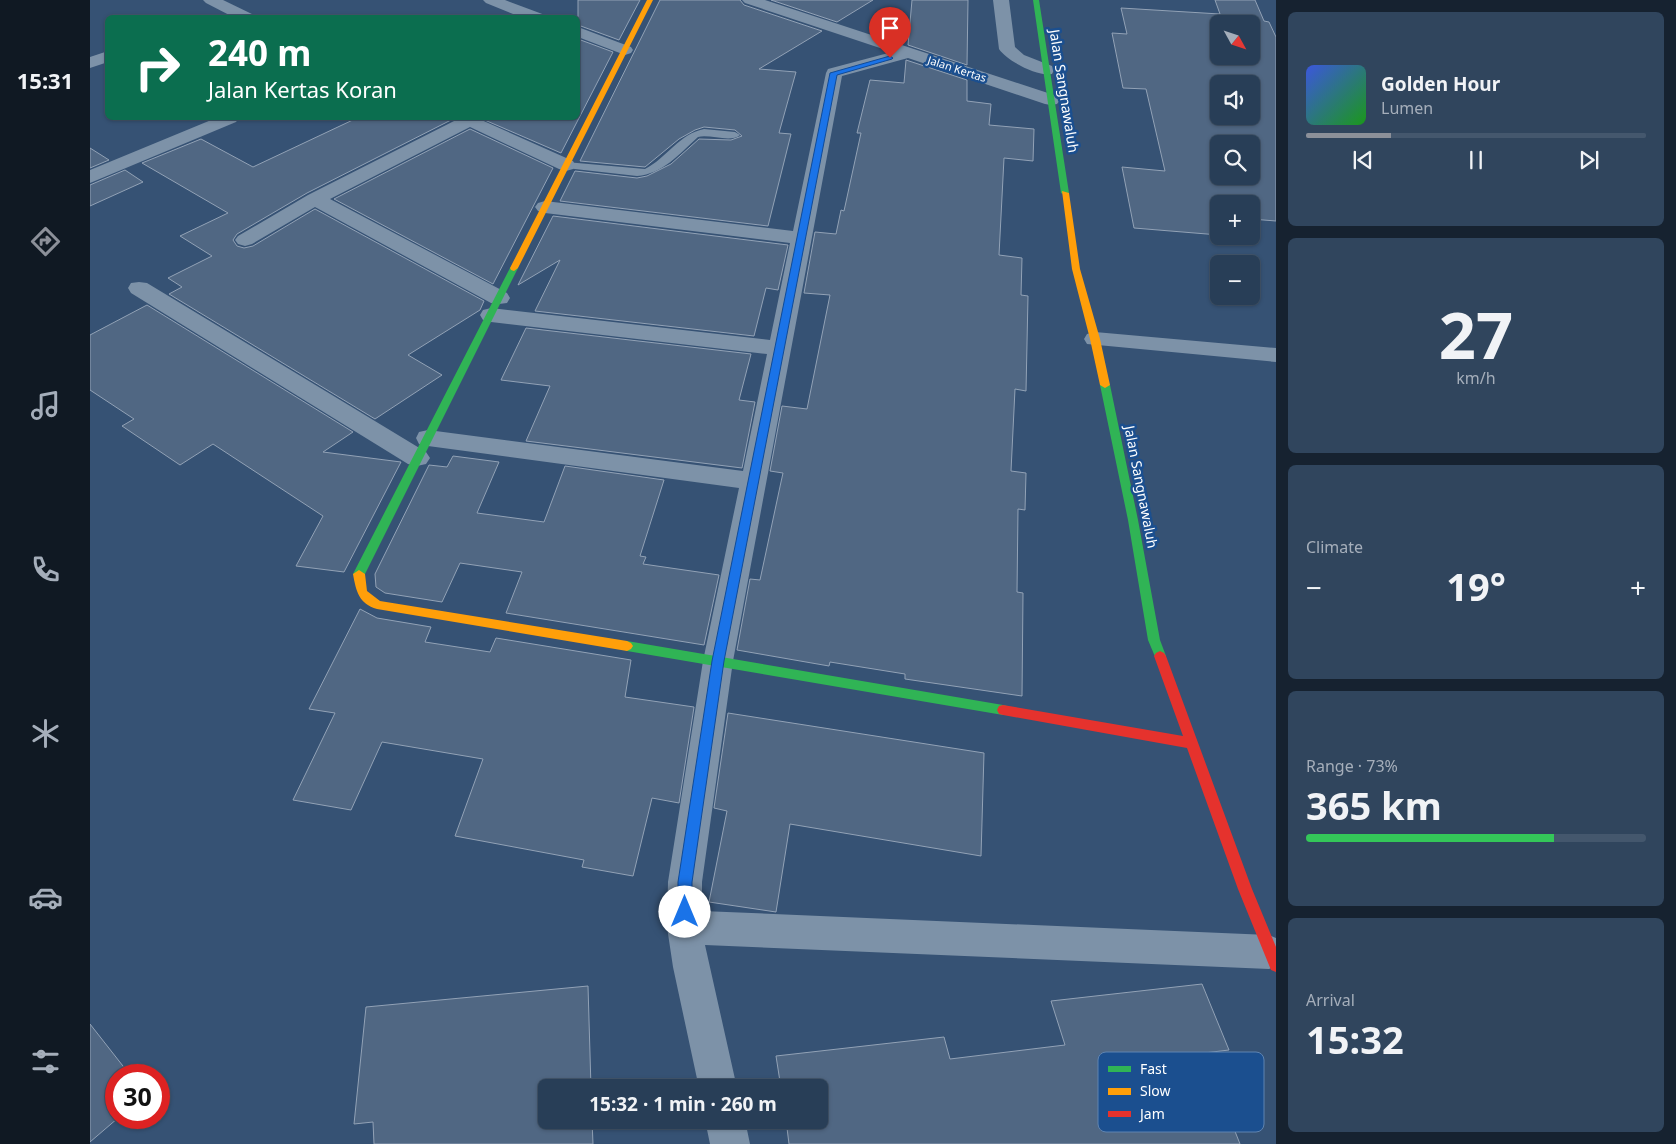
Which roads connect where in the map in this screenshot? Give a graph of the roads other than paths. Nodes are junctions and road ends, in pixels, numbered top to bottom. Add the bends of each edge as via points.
1 (210, 0) edge
2 (491, 0) edge
3 (650, 0) edge
4 (750, 0) edge
5 (1001, 0) edge
6 (1036, 0) edge
7 (232, 10) junction
8 (220, 15) edge
9 (242, 15) edge
10 (530, 15) edge
11 (844, 31) junction
12 (580, 33) edge
13 (624, 50) junction
14 (908, 53) junction
15 (105, 57) edge
16 (837, 59) junction
17 (90, 63) edge
18 (1046, 70) junction
19 (1051, 100) junction
20 (225, 120) edge
21 (465, 120) edge
22 (469, 120) edge
23 (734, 134) dead end
24 (566, 165) junction
25 (90, 177) edge
26 (315, 198) junction
27 (545, 207) junction
28 (801, 238) junction
29 (245, 240) dead end
30 (139, 288) dead end
31 (495, 306) junction
32 (1096, 339) junction
33 (779, 348) junction
34 (1276, 355) edge
35 (422, 448) junction
36 (753, 481) junction
37 (718, 661) junction
38 (1190, 743) junction
39 (685, 927) junction
40 (1273, 958) edge
41 (716, 1079) edge
42 (727, 1129) edge
43 (730, 1144) edge

1 - 7 street
2 - 10 street
3 - 13 street
4 - 11 street, Jalan Kertas
5 - 18 street via 1007,49 1018,58
6 - 18 street, Jalan Sangnawaluh
7 - 8 street
7 - 9 street
11 - 14 street, Jalan Kertas
11 - 16 street
12 - 13 street
13 - 24 street
14 - 16 street
14 - 19 street, Jalan Kertas
15 - 17 street
16 - 28 street
18 - 19 street, Jalan Sangnawaluh
19 - 32 street, Jalan Sangnawaluh via 1076,269
20 - 25 street
21 - 26 street
22 - 24 street
23 - 24 lane via 694,134 659,166 646,172
24 - 27 street
26 - 29 street
26 - 31 street
27 - 28 street
27 - 31 street
28 - 33 street
30 - 35 street
31 - 33 street
31 - 35 street
32 - 34 street
32 - 38 street, Jalan Sangnawaluh via 1154,640
33 - 36 street
35 - 36 street
35 - 37 street via 359,574 359,587 365,598 378,605
36 - 37 street
37 - 38 street
37 - 39 street via 685,882
38 - 40 street, Jalan Sangnawaluh
39 - 40 street
39 - 41 street
42 - 43 street

